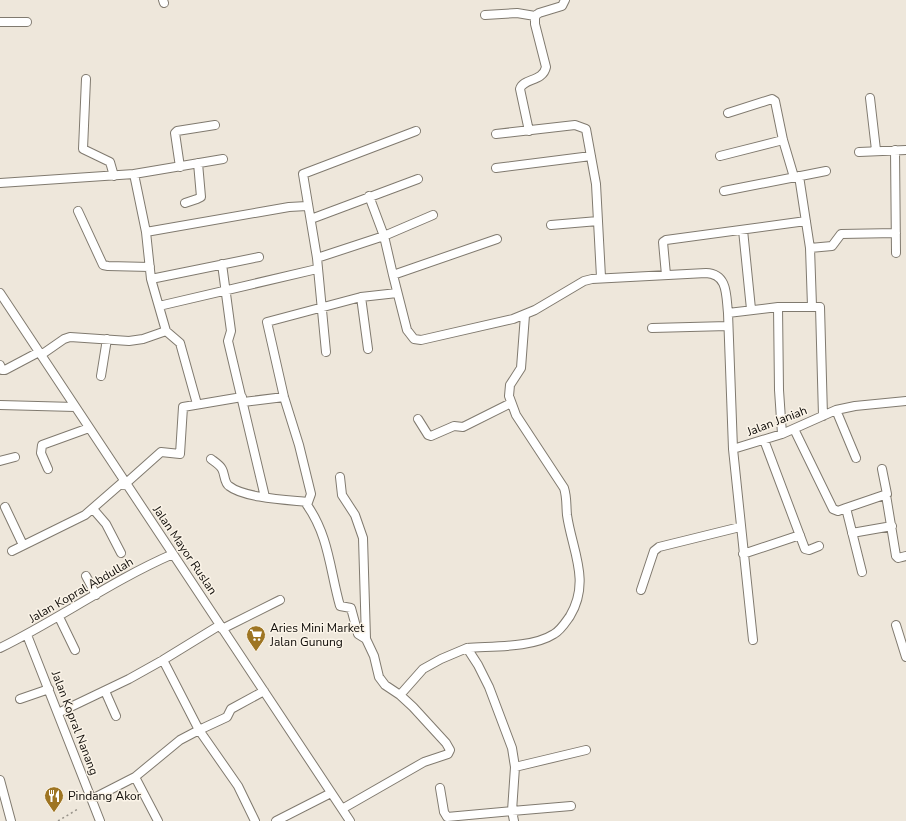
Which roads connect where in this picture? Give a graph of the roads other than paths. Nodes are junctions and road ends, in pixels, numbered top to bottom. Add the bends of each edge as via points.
1 (564, 0) edge
2 (485, 14) dead end
3 (535, 16) junction
4 (0, 22) edge
5 (27, 22) dead end
6 (86, 79) dead end
7 (870, 98) dead end
8 (728, 113) dead end
9 (215, 125) dead end
10 (416, 131) dead end
11 (529, 131) junction
12 (496, 134) dead end
13 (783, 140) junction
14 (876, 150) junction
15 (895, 150) junction
16 (906, 150) edge
17 (859, 152) dead end
18 (591, 156) junction
19 (720, 156) dead end
20 (223, 159) dead end
21 (198, 163) junction
22 (180, 167) junction
23 (496, 168) dead end
24 (826, 171) dead end
25 (134, 174) junction
26 (114, 176) junction
27 (797, 176) junction
28 (418, 179) dead end
29 (0, 183) edge
30 (724, 191) dead end
31 (369, 196) junction
32 (185, 203) dead end
33 (307, 206) junction
34 (78, 211) dead end
35 (433, 215) dead end
36 (311, 219) junction
37 (598, 221) junction
38 (806, 221) junction
39 (551, 225) dead end
40 (743, 230) junction
41 (146, 232) junction
42 (896, 233) junction
43 (384, 236) junction
44 (497, 238) dead end
45 (810, 248) junction
46 (896, 253) dead end
47 (259, 257) dead end
48 (317, 258) junction
49 (222, 264) junction
50 (150, 267) junction
51 (318, 269) junction
52 (393, 275) junction
53 (666, 275) junction
54 (601, 277) junction
55 (151, 279) junction
56 (225, 291) junction
57 (0, 293) edge
58 (397, 293) junction
59 (361, 297) junction
60 (159, 306) junction
61 (812, 306) junction
62 (322, 307) junction
63 (778, 307) junction
64 (751, 309) junction
65 (728, 313) junction
66 (525, 315) junction
67 (728, 326) junction
68 (652, 328) dead end
69 (166, 331) junction
70 (107, 339) junction
71 (368, 349) dead end
72 (326, 352) dead end
73 (40, 353) junction
74 (0, 365) edge
75 (101, 376) dead end
76 (284, 397) junction
77 (243, 399) junction
78 (906, 401) edge
79 (511, 403) junction
80 (196, 404) junction
81 (0, 405) edge
82 (75, 407) junction
83 (836, 410) junction
84 (822, 416) junction
85 (418, 419) dead end
86 (89, 428) junction
87 (794, 429) junction
88 (782, 434) junction
89 (764, 440) junction
90 (733, 450) junction
91 (16, 457) dead end
92 (856, 458) dead end
93 (211, 459) dead end
94 (0, 460) edge
95 (48, 469) dead end
96 (882, 469) dead end
97 (340, 477) dead end
98 (124, 483) junction
99 (886, 496) junction
100 (265, 497) junction
101 (307, 502) junction
102 (5, 507) dead end
103 (846, 508) junction
104 (93, 509) junction
105 (892, 526) junction
106 (740, 527) junction
107 (852, 533) junction
108 (800, 535) junction
109 (23, 546) junction
110 (819, 546) dead end
111 (12, 551) dead end
112 (121, 553) dead end
113 (173, 554) junction
114 (743, 554) junction
115 (906, 556) edge
116 (862, 572) dead end
117 (86, 576) dead end
118 (641, 590) dead end
119 (96, 595) junction
120 (280, 600) dead end
121 (59, 617) junction
122 (896, 625) dead end
123 (221, 627) junction
124 (27, 635) junction
125 (366, 639) junction
126 (753, 640) dead end
127 (0, 648) edge
128 (467, 648) junction
129 (76, 650) dead end
130 (906, 657) edge
131 (163, 660) junction
132 (48, 689) junction
133 (105, 691) junction
134 (264, 691) junction
135 (400, 695) junction
136 (20, 699) dead end
137 (58, 713) junction
138 (116, 716) dead end
139 (199, 730) junction
140 (586, 750) dead end
141 (515, 767) junction
142 (135, 777) junction
143 (0, 780) edge
144 (440, 788) dead end
145 (331, 793) junction
146 (92, 799) junction
147 (571, 806) dead end
148 (342, 809) junction
149 (512, 811) junction
150 (11, 821) edge
151 (100, 821) edge
152 (158, 821) edge
153 (255, 821) edge
154 (276, 821) edge
155 (350, 821) edge
156 (514, 821) edge

1 - 3 street via 562,6
2 - 3 street via 511,13
3 - 11 street via 546,67 541,76 521,86 520,89
4 - 5 street
6 - 26 street via 83,149 110,162
7 - 14 street
8 - 13 street via 772,99 775,101
9 - 22 street via 175,133
10 - 33 street via 345,160 304,173
11 - 12 street
11 - 18 street via 582,126 588,133
13 - 19 street
13 - 27 street
14 - 15 street
14 - 17 street
15 - 16 street
15 - 42 street
18 - 23 street
18 - 37 street
20 - 21 street
21 - 22 street
21 - 32 street via 201,196
22 - 25 street
24 - 27 street
25 - 26 street
25 - 41 street
26 - 29 street
27 - 30 street
27 - 38 street
28 - 31 street
31 - 36 street
31 - 43 street
33 - 36 street
33 - 41 street
34 - 50 street via 103,265
35 - 43 street
36 - 48 street
37 - 39 street
37 - 54 street
38 - 40 street
38 - 45 street
40 - 53 street via 666,240 663,242 663,248
40 - 64 street
41 - 50 street
42 - 45 street via 841,234 832,246
42 - 46 street
43 - 48 street
43 - 52 street
44 - 52 street
45 - 61 street
47 - 49 street
48 - 51 street
49 - 55 street
49 - 56 street
50 - 55 street
51 - 56 street
51 - 62 street
52 - 58 street
53 - 54 street
53 - 65 street via 718,275 722,279
54 - 66 street via 584,281
55 - 60 street
56 - 60 street
56 - 77 street via 231,331 228,341
57 - 73 street, Jalan Mayor Ruslan
58 - 59 street
58 - 66 street via 407,330 410,336 418,340
59 - 62 street
59 - 71 street
60 - 69 street
61 - 63 street
61 - 84 street via 820,307 822,310
62 - 72 street
62 - 76 street via 267,322
63 - 64 street
63 - 88 street
64 - 65 street
65 - 67 street
66 - 79 street via 521,368 510,385
67 - 68 street
67 - 90 street
69 - 70 street via 129,341
69 - 80 street via 180,343
70 - 73 street via 70,337
70 - 75 street
73 - 74 street via 5,370 2,370
73 - 82 street, Jalan Mayor Ruslan
76 - 77 street
76 - 101 street via 311,494
77 - 80 street
77 - 100 street
78 - 83 street, Jalan Janiah
79 - 85 street via 463,427 454,426 431,436
79 - 128 street via 565,492 567,515 580,573 579,593 574,608 562,628 554,635 533,643
80 - 98 street via 183,406 180,454 161,452
81 - 82 street
82 - 86 street, Jalan Mayor Ruslan
83 - 84 street, Jalan Janiah
83 - 92 street
84 - 87 street, Jalan Janiah
86 - 95 street via 42,445 41,453
86 - 98 street, Jalan Mayor Ruslan
87 - 88 street, Jalan Janiah
87 - 103 street via 832,509 836,511
88 - 89 street, Jalan Janiah
89 - 90 street, Jalan Janiah
89 - 108 street
90 - 106 street
91 - 94 street
93 - 100 street via 222,469 229,486
96 - 99 street
97 - 125 street via 342,495 355,515 363,538
98 - 104 street
98 - 113 street, Jalan Mayor Ruslan
99 - 103 street
99 - 105 street
100 - 101 street
101 - 125 street via 326,543 340,606 351,608 358,634
102 - 109 street
103 - 107 street
104 - 109 street via 74,522
104 - 112 street via 106,524
105 - 107 street
105 - 115 street via 896,556
106 - 114 street
106 - 118 street via 659,546 654,551
107 - 116 street
108 - 110 street via 806,550
108 - 114 street
109 - 111 street
113 - 119 street, Jalan Kopral Abdullah
113 - 123 street, Jalan Mayor Ruslan
114 - 126 street
117 - 119 street
119 - 121 street, Jalan Kopral Abdullah
120 - 123 street
121 - 124 street, Jalan Kopral Abdullah
121 - 129 street
122 - 130 street
123 - 131 street
123 - 134 street, Jalan Mayor Ruslan
124 - 127 street, Jalan Kopral Abdullah
124 - 132 street, Jalan Kopral Nanang
125 - 135 street via 374,656 380,681
128 - 135 street via 423,669
128 - 141 street via 489,688 512,748
131 - 133 street
131 - 139 street
132 - 136 street
132 - 137 street, Jalan Kopral Nanang
133 - 137 street
133 - 138 street
134 - 139 street via 231,709 227,717
134 - 145 street, Jalan Mayor Ruslan
135 - 148 street via 446,743 450,751 424,762
137 - 146 street, Jalan Kopral Nanang
139 - 142 street via 180,740
139 - 153 street via 238,786
140 - 141 street
141 - 149 street
142 - 146 street
142 - 152 street
143 - 150 street
144 - 149 street via 447,817
145 - 148 street, Jalan Mayor Ruslan
145 - 154 street
146 - 151 street, Jalan Kopral Nanang
147 - 149 street
148 - 155 street, Jalan Mayor Ruslan
149 - 156 street

